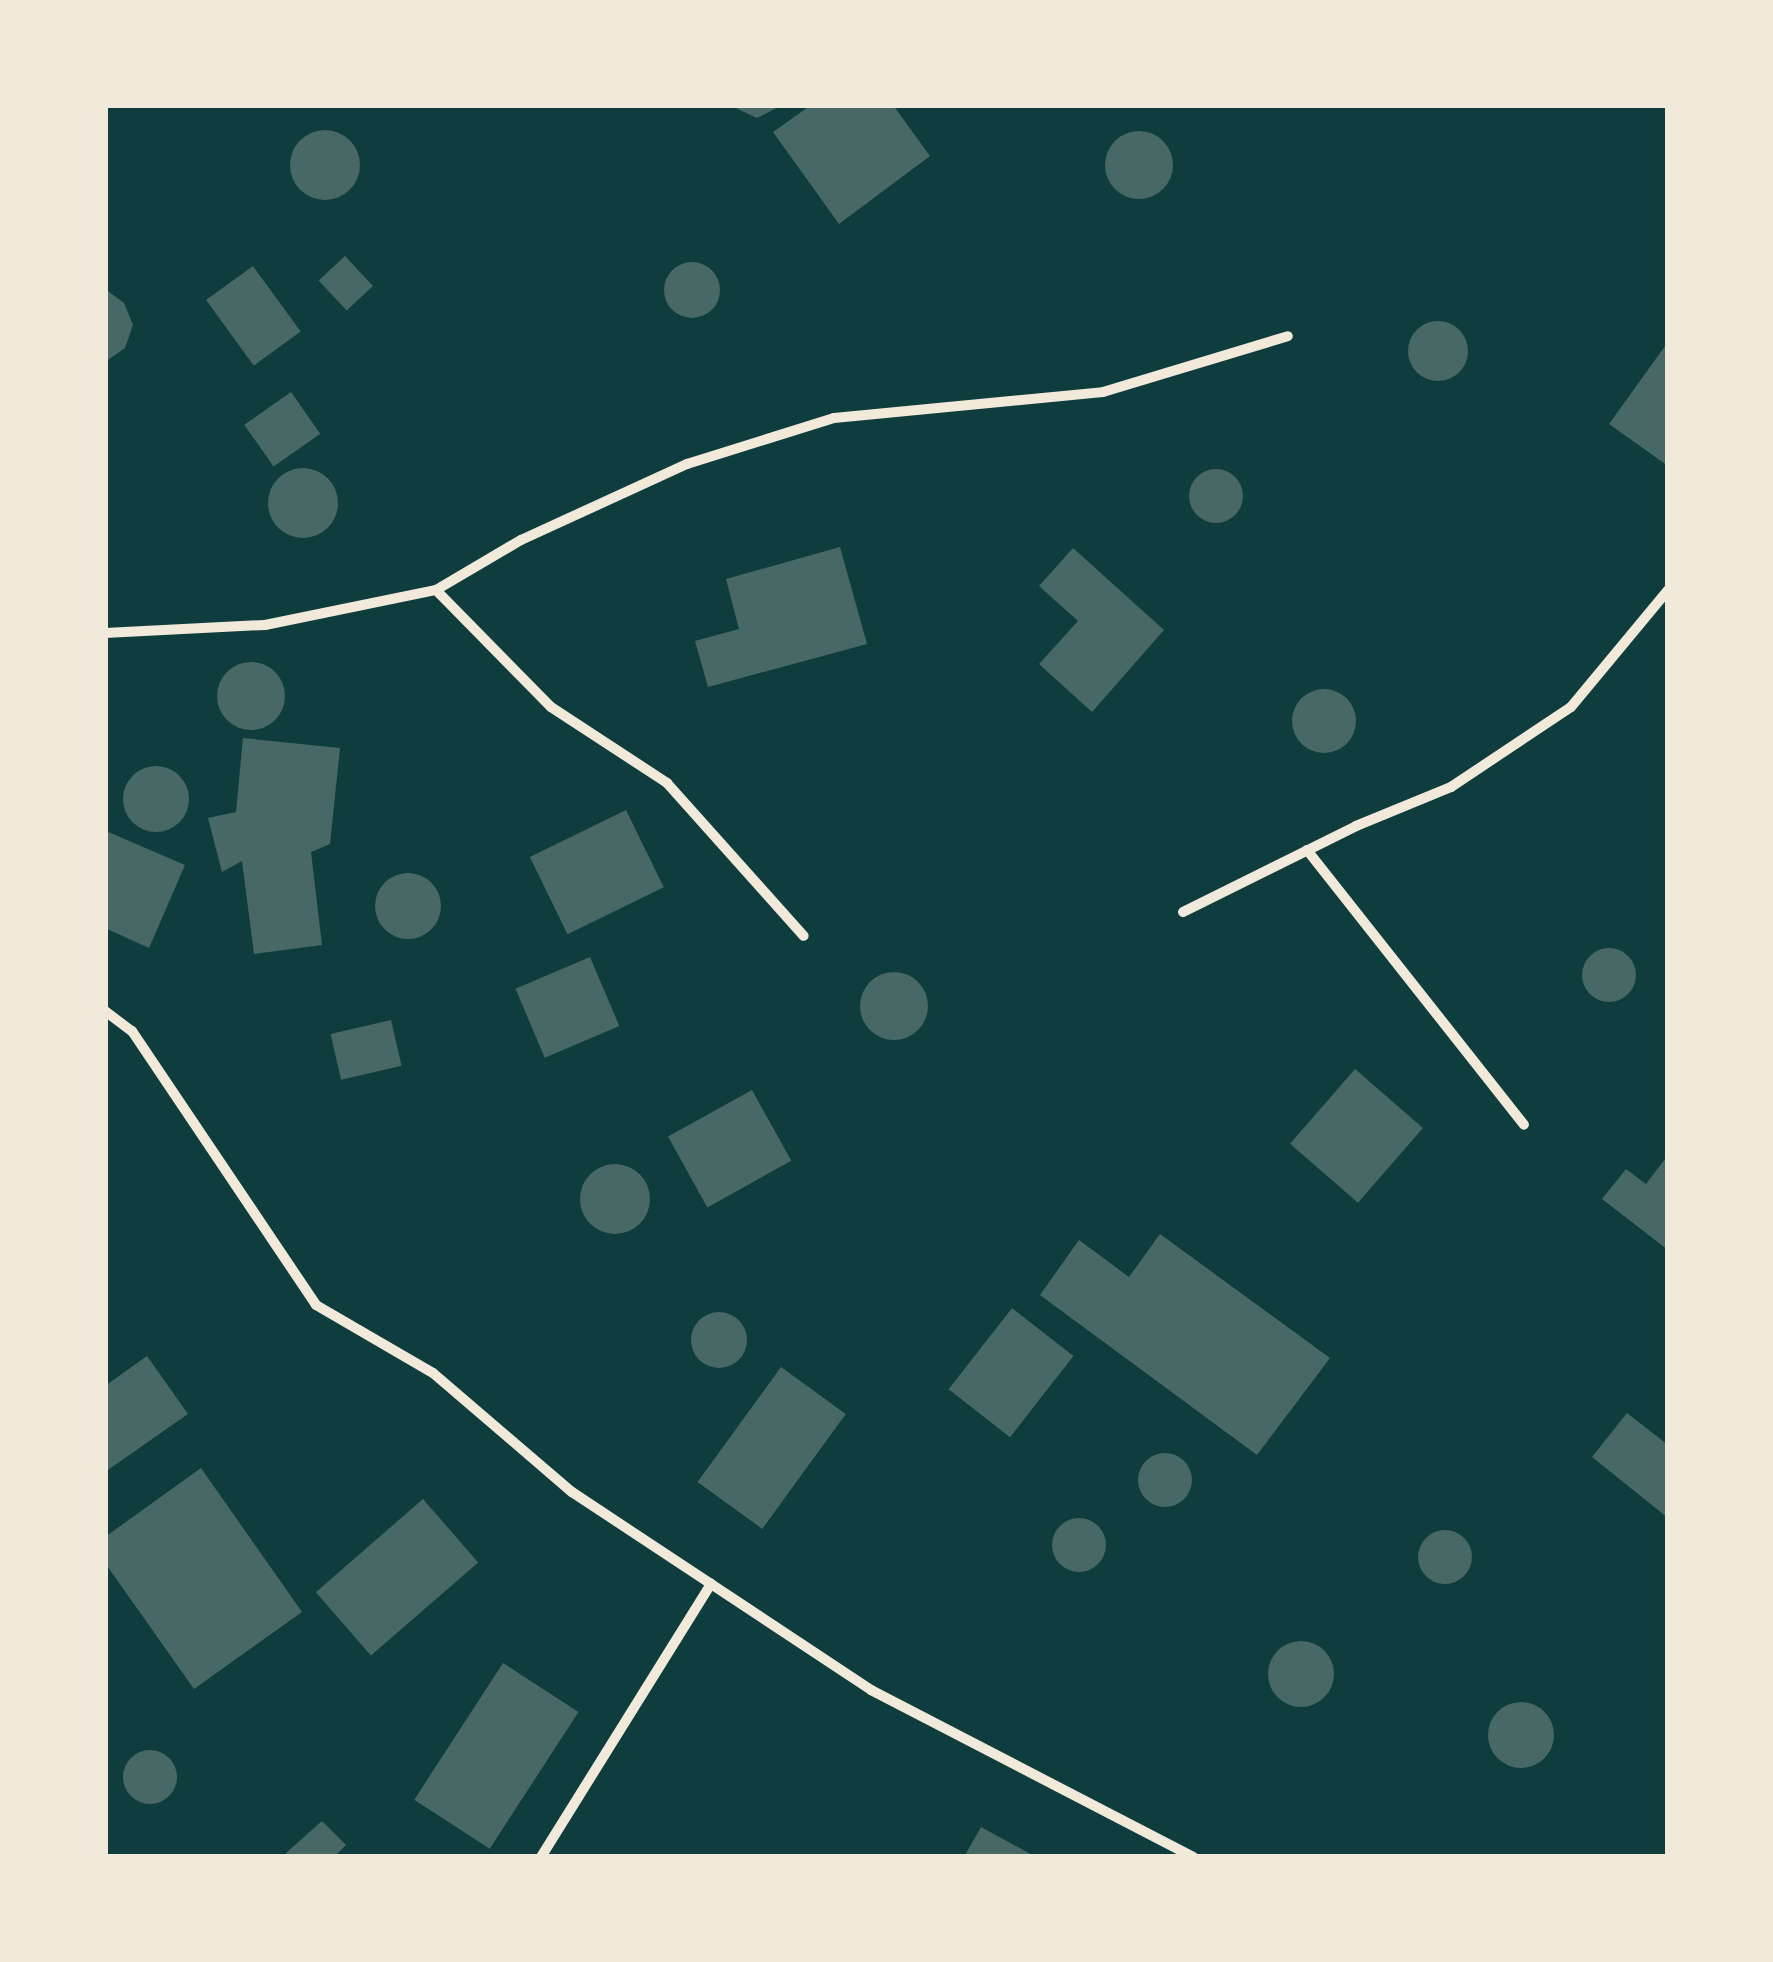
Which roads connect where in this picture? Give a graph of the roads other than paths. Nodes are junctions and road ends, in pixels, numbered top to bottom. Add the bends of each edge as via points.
1 (1288, 336) dead end
2 (436, 590) junction
3 (1668, 590) edge
4 (105, 633) edge
5 (1307, 850) junction
6 (1183, 912) dead end
7 (804, 936) dead end
8 (105, 1011) edge
9 (1524, 1125) dead end
10 (711, 1584) junction
11 (541, 1857) edge
12 (1193, 1857) edge

1 - 2 street via 1103,392 834,418 686,464 520,540
2 - 4 street via 265,625
2 - 7 street via 552,707 667,782
3 - 5 street via 1571,706 1451,786
5 - 6 street
5 - 9 street
8 - 10 street via 132,1031 316,1305 432,1373 572,1492
10 - 11 street
10 - 12 street via 871,1690

